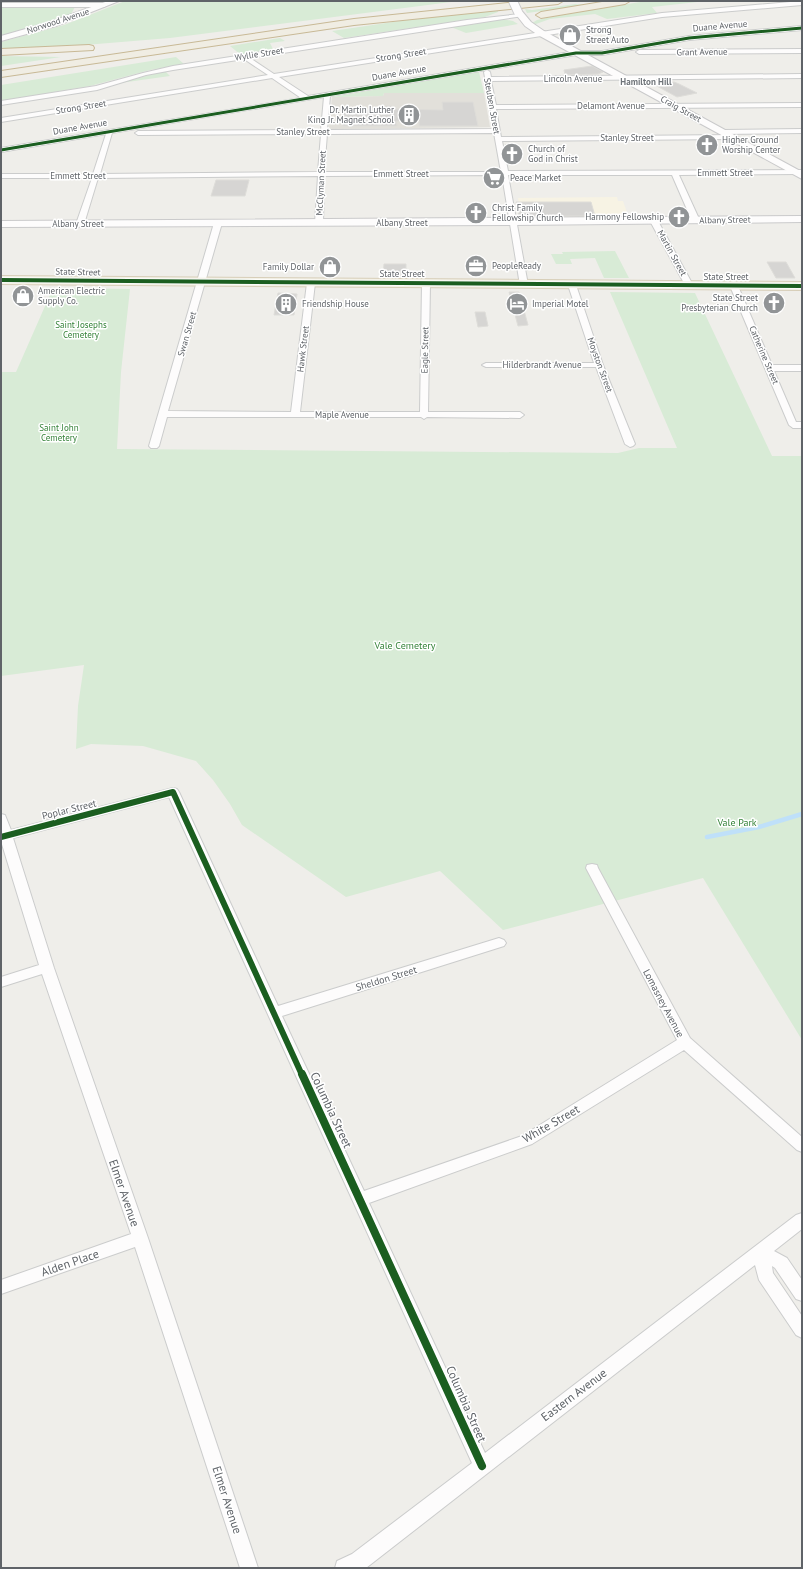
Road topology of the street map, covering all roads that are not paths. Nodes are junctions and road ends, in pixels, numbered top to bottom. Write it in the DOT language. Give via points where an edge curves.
graph roads {
  1 [pos="115,1"];
  2 [pos="514,1"];
  3 [pos="558,1"];
  4 [pos="625,1"];
  5 [pos="85,3"];
  6 [pos="802,3"];
  7 [pos="1,5"];
  8 [pos="104,5"];
  9 [pos="519,14"];
  10 [pos="78,15"];
  11 [pos="291,28"];
  12 [pos="802,28"];
  13 [pos="541,33"];
  14 [pos="1,39"];
  15 [pos="199,45"];
  16 [pos="122,46"];
  17 [pos="101,48"];
  18 [pos="802,51"];
  19 [pos="1,52"];
  20 [pos="576,53"];
  21 [pos="602,53"];
  22 [pos="245,56"];
  23 [pos="486,68"];
  24 [pos="1,70"];
  25 [pos="1,74"];
  26 [pos="273,76"];
  27 [pos="802,76"];
  28 [pos="626,78"];
  29 [pos="488,79"];
  30 [pos="1,80"];
  31 [pos="327,95"];
  32 [pos="306,98"];
  33 [pos="1,103"];
  34 [pos="802,105"];
  35 [pos="676,106"];
  36 [pos="493,107"];
  37 [pos="1,120"];
  38 [pos="110,131"];
  39 [pos="497,131"];
  40 [pos="802,131"];
  41 [pos="324,132"];
  42 [pos="724,132"];
  43 [pos="732,137"];
  44 [pos="498,139"];
  45 [pos="1,141"];
  46 [pos="5,149"];
  47 [pos="675,173"];
  48 [pos="800,173"];
  49 [pos="321,174"];
  50 [pos="504,174"];
  51 [pos="1,176"];
  52 [pos="96,176"];
  53 [pos="802,219"];
  54 [pos="696,220"];
  55 [pos="654,221"];
  56 [pos="514,222"];
  57 [pos="218,223"];
  58 [pos="319,223"];
  59 [pos="1,224"];
  60 [pos="80,224"];
  61 [pos="1,280"];
  62 [pos="202,282"];
  63 [pos="311,283"];
  64 [pos="426,283"];
  65 [pos="524,284"];
  66 [pos="572,285"];
  67 [pos="690,285"];
  68 [pos="734,286"];
  69 [pos="802,286"];
  70 [pos="486,365"];
  71 [pos="599,365"];
  72 [pos="769,368"];
  73 [pos="802,368"];
  74 [pos="164,414"];
  75 [pos="295,415"];
  76 [pos="520,415"];
  77 [pos="424,416"];
  78 [pos="798,425"];
  79 [pos="630,444"];
  80 [pos="154,446"];
  81 [pos="142,800"];
  82 [pos="1,818"];
  83 [pos="4,836"];
  84 [pos="592,868"];
  85 [pos="499,943"];
  86 [pos="47,968"];
  87 [pos="1,982"];
  88 [pos="273,1013"];
  89 [pos="685,1042"];
  90 [pos="802,1146"];
  91 [pos="360,1199"];
  92 [pos="802,1220"];
  93 [pos="140,1238"];
  94 [pos="761,1252"];
  95 [pos="1,1287"];
  96 [pos="802,1294"];
  97 [pos="802,1330"];
  98 [pos="482,1466"];
  99 [pos="249,1568"];
  100 [pos="344,1568"];
  1 -- 8 [label="street, Norwood Avenue"];
  2 -- 9 [label="street, bridge"];
  2 -- 11 [label="highway"];
  3 -- 15 [label="highway" via="413,15"];
  4 -- 9 [label="highway" via="563,12"];
  5 -- 7 [label="street"];
  5 -- 8 [label="street"];
  5 -- 10 [label="street"];
  6 -- 13 [label="street, Strong Street" via="662,15"];
  8 -- 10 [label="street, Norwood Avenue"];
  9 -- 13 [label="street, Craig Street"];
  9 -- 22 [label="street, Wyllie Street"];
  10 -- 14 [label="street, Norwood Avenue"];
  11 -- 16 [label="highway"];
  11 -- 24 [label="highway"];
  12 -- 21 [label="street, Duane Avenue" via="689,38"];
  13 -- 20 [label="street, Craig Street"];
  13 -- 26 [label="street, Strong Street"];
  15 -- 25 [label="highway"];
  15 -- 30 [label="highway"];
  17 -- 19 [label="highway"];
  18 -- 21 [label="street, Grant Avenue"];
  20 -- 21 [label="street, Duane Avenue"];
  20 -- 23 [label="street, Duane Avenue"];
  20 -- 28 [label="street, Craig Street"];
  22 -- 26 [label="street"];
  22 -- 33 [label="street, Wyllie Street" via="145,74 97,88"];
  23 -- 29 [label="street, Steuben Street"];
  23 -- 31 [label="street, Duane Avenue"];
  26 -- 32 [label="street"];
  26 -- 37 [label="street, Strong Street"];
  27 -- 28 [label="street, Lincoln Avenue"];
  28 -- 29 [label="street, Lincoln Avenue"];
  28 -- 35 [label="street, Craig Street"];
  29 -- 36 [label="street, Steuben Street"];
  31 -- 32 [label="street, Duane Avenue"];
  31 -- 41 [label="street, McClyman Street"];
  32 -- 38 [label="street, Duane Avenue"];
  34 -- 35 [label="street, Delamont Avenue"];
  35 -- 36 [label="street, Delamont Avenue"];
  35 -- 42 [label="street, Craig Street"];
  36 -- 39 [label="street, Steuben Street"];
  38 -- 41 [label="street, Stanley Street"];
  38 -- 46 [label="street, Duane Avenue"];
  38 -- 52 [label="street"];
  39 -- 41 [label="street, Stanley Street"];
  39 -- 44 [label="street, Steuben Street"];
  40 -- 42 [label="street"];
  41 -- 49 [label="street, McClyman Street"];
  42 -- 43 [label="street, Craig Street"];
  43 -- 44 [label="street, Stanley Street"];
  43 -- 48 [label="street, Craig Street"];
  44 -- 50 [label="street, Steuben Street"];
  45 -- 46 [label="street"];
  47 -- 48 [label="street, Emmett Street"];
  47 -- 50 [label="street, Emmett Street"];
  47 -- 54 [label="street"];
  49 -- 50 [label="street, Emmett Street"];
  49 -- 52 [label="street, Emmett Street"];
  49 -- 58 [label="street, McClyman Street"];
  50 -- 56 [label="street, Steuben Street"];
  51 -- 52 [label="street, Emmett Street"];
  52 -- 60 [label="street"];
  53 -- 54 [label="street, Albany Street"];
  54 -- 55 [label="street, Albany Street"];
  55 -- 56 [label="street, Albany Street"];
  55 -- 67 [label="street, Martin Street"];
  56 -- 58 [label="street, Albany Street"];
  56 -- 65 [label="street, Steuben Street"];
  57 -- 58 [label="street, Albany Street"];
  57 -- 60 [label="street, Albany Street"];
  57 -- 62 [label="street, Swan Street"];
  59 -- 60 [label="street, Albany Street"];
  61 -- 62 [label="main road, State Street"];
  62 -- 63 [label="main road, State Street"];
  62 -- 74 [label="street, Swan Street"];
  63 -- 64 [label="main road, State Street"];
  63 -- 75 [label="street, Hawk Street"];
  64 -- 65 [label="main road, State Street"];
  64 -- 77 [label="street, Eagle Street"];
  65 -- 66 [label="main road, State Street"];
  66 -- 67 [label="main road, State Street"];
  66 -- 71 [label="street, Moyston Street"];
  67 -- 68 [label="main road, State Street"];
  68 -- 69 [label="main road, State Street"];
  68 -- 72 [label="street, Catherine Street"];
  70 -- 71 [label="street, Hilderbrandt Avenue"];
  71 -- 79 [label="street, Moyston Street"];
  72 -- 73 [label="street"];
  72 -- 78 [label="street, Catherine Street"];
  74 -- 75 [label="street, Maple Avenue"];
  74 -- 80 [label="street, Swan Street"];
  75 -- 77 [label="street, Maple Avenue"];
  76 -- 77 [label="street, Maple Avenue"];
  81 -- 83 [label="street, Poplar Street"];
  81 -- 88 [label="street, Columbia Street" via="173,792"];
  82 -- 83 [label="street, Elmer Avenue"];
  83 -- 86 [label="street, Elmer Avenue"];
  84 -- 89 [label="street, Lomasney Avenue"];
  85 -- 88 [label="street, Sheldon Street"];
  86 -- 87 [label="street"];
  86 -- 93 [label="street, Elmer Avenue"];
  88 -- 91 [label="street, Columbia Street"];
  89 -- 90 [label="street, Lomasney Avenue"];
  89 -- 91 [label="street, White Street" via="527,1140"];
  91 -- 98 [label="street, Columbia Street"];
  92 -- 94 [label="street, Eastern Avenue"];
  93 -- 95 [label="street, Alden Place"];
  93 -- 99 [label="street, Elmer Avenue"];
  94 -- 96 [label="street" via="781,1264"];
  94 -- 97 [label="street" via="765,1275"];
  94 -- 98 [label="street, Eastern Avenue"];
  98 -- 100 [label="street, Eastern Avenue" via="358,1561"];
}
